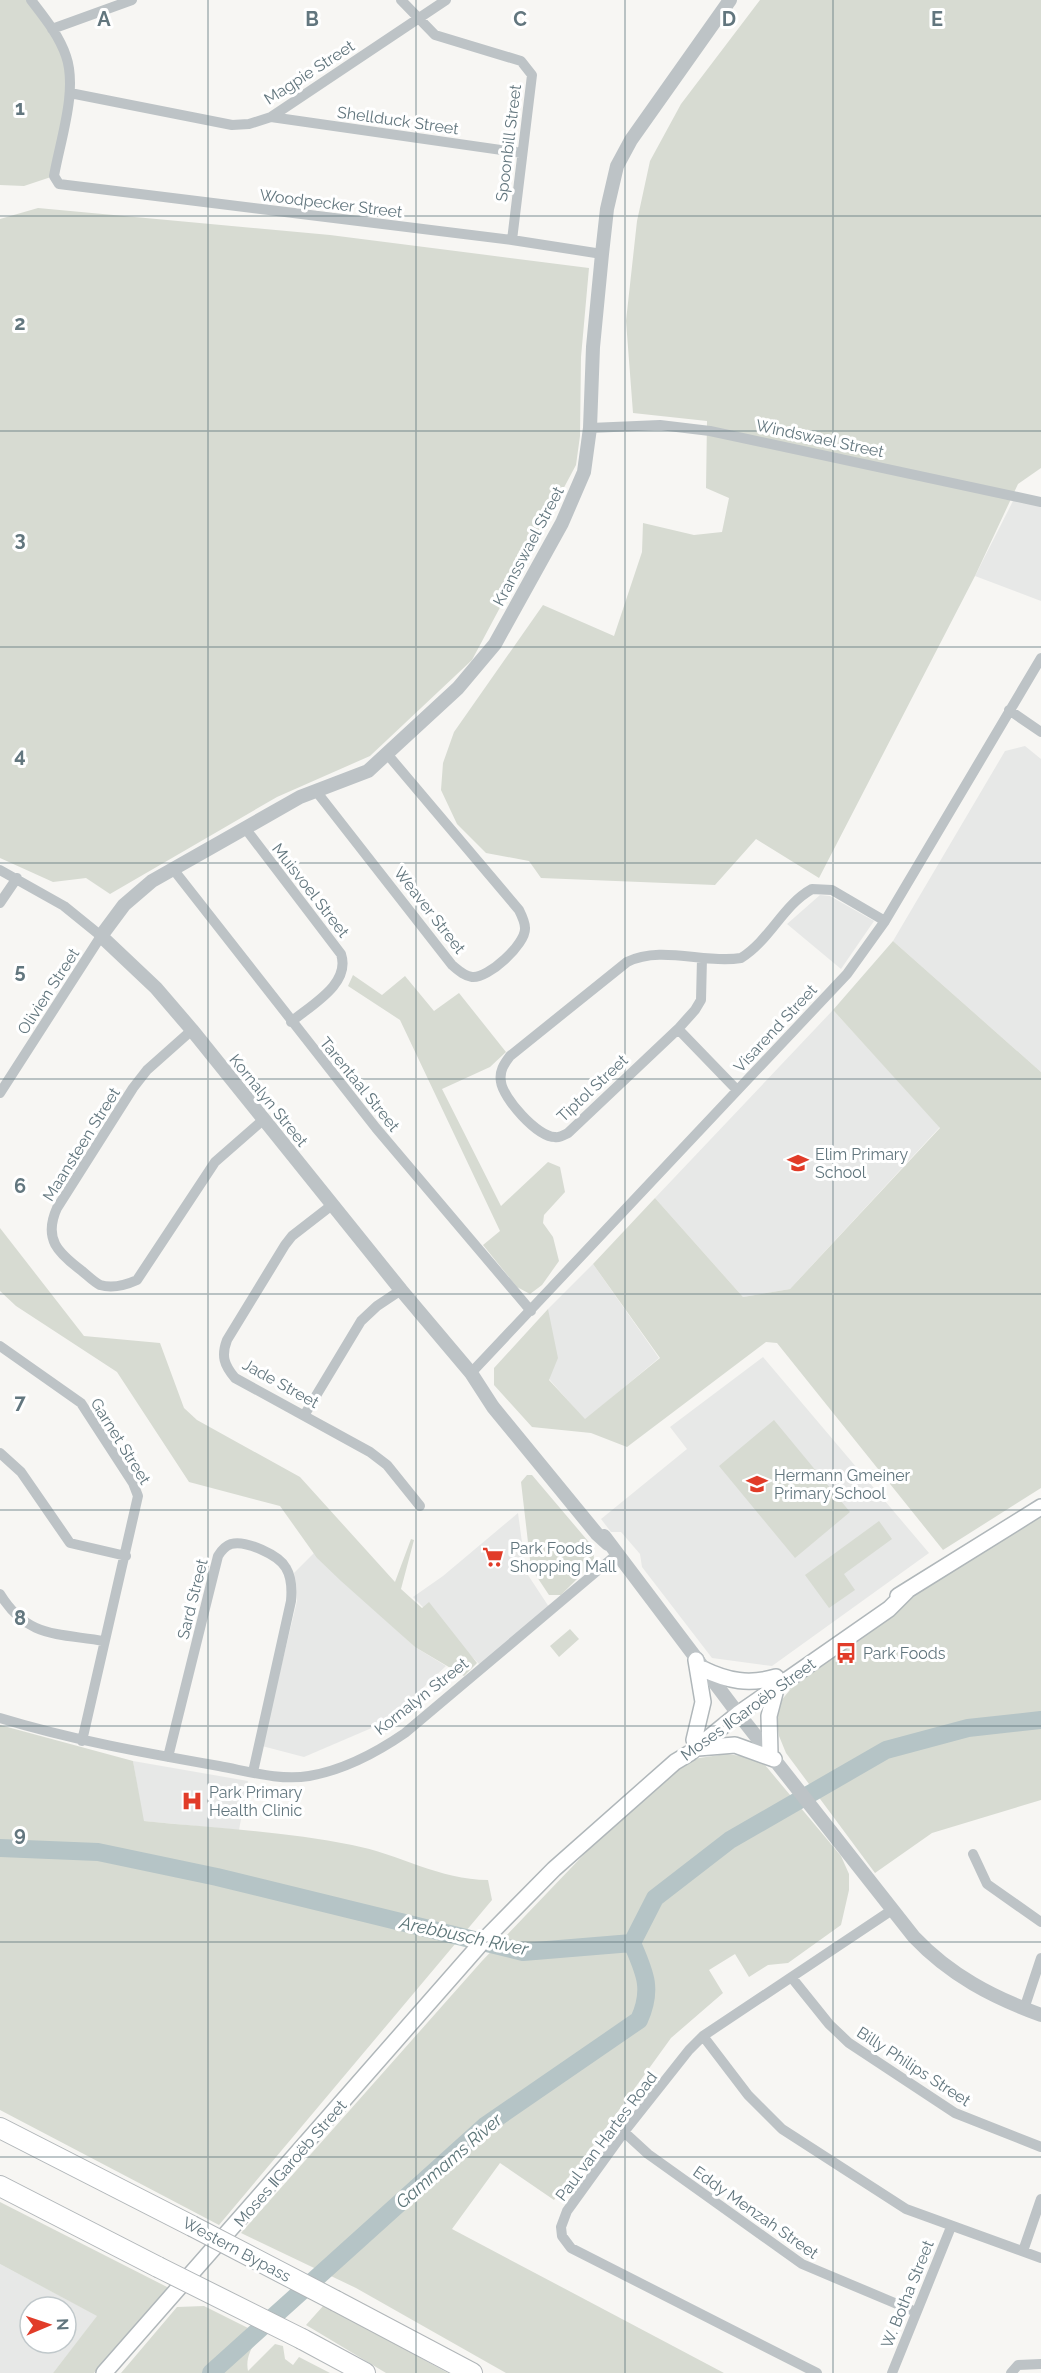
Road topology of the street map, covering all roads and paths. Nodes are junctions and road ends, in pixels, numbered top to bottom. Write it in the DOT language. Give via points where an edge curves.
graph roads {
  1 [pos="31,0"];
  2 [pos="132,0"];
  3 [pos="401,0"];
  4 [pos="446,0"];
  5 [pos="730,0"];
  6 [pos="419,16"];
  7 [pos="52,28"];
  8 [pos="70,93"];
  9 [pos="271,117"];
  10 [pos="522,153"];
  11 [pos="512,240"];
  12 [pos="602,254"];
  13 [pos="590,428"];
  14 [pos="1041,502"];
  15 [pos="1041,658"];
  16 [pos="1009,710"];
  17 [pos="1041,732"];
  18 [pos="388,755"];
  19 [pos="316,791"];
  20 [pos="245,828"];
  21 [pos="173,869"];
  22 [pos="0,870"];
  23 [pos="17,878"];
  24 [pos="0,903"];
  25 [pos="885,921"];
  26 [pos="101,936"];
  27 [pos="702,958"];
  28 [pos="291,1022"];
  29 [pos="678,1029"];
  30 [pos="192,1030"];
  31 [pos="738,1090"];
  32 [pos="0,1094"];
  33 [pos="263,1120"];
  34 [pos="332,1205"];
  35 [pos="401,1290"];
  36 [pos="531,1311"];
  37 [pos="0,1346"];
  38 [pos="471,1373"];
  39 [pos="305,1414"];
  40 [pos="0,1453"];
  41 [pos="420,1506"];
  42 [pos="1041,1507"];
  43 [pos="612,1549"];
  44 [pos="126,1556"];
  45 [pos="0,1594"];
  46 [pos="104,1641"];
  47 [pos="700,1664"];
  48 [pos="776,1683"];
  49 [pos="736,1710"];
  50 [pos="0,1718"];
  51 [pos="82,1741"];
  52 [pos="695,1744"];
  53 [pos="772,1756"];
  54 [pos="168,1757"];
  55 [pos="253,1772"];
  56 [pos="974,1854"];
  57 [pos="892,1910"];
  58 [pos="1041,1922"];
  59 [pos="1041,1958"];
  60 [pos="792,1978"];
  61 [pos="1024,2008"];
  62 [pos="1041,2014"];
  63 [pos="703,2036"];
  64 [pos="0,2128"];
  65 [pos="624,2132"];
  66 [pos="1041,2147"];
  67 [pos="0,2186"];
  68 [pos="1041,2199"];
  69 [pos="951,2226"];
  70 [pos="1023,2251"];
  71 [pos="1041,2258"];
  72 [pos="916,2313"];
  73 [pos="1041,2364"];
  74 [pos="104,2373"];
  75 [pos="365,2373"];
  76 [pos="472,2373"];
  77 [pos="817,2373"];
  78 [pos="892,2373"];
  79 [pos="1011,2373"];
  1 -- 7 [label="street"];
  2 -- 7 [label="street"];
  3 -- 6 [label="street, Spoonbill Street"];
  4 -- 6 [label="street, Magpie Street"];
  5 -- 12 [label="street, Kransswael Street" via="642,123 617,166"];
  6 -- 9 [label="street, Magpie Street"];
  6 -- 10 [label="street, Spoonbill Street" via="435,36 521,60 528,67 532,75"];
  7 -- 8 [label="street" via="68,61"];
  8 -- 9 [label="street, Magpie Street" via="232,125"];
  8 -- 11 [label="street, Woodpecker Street" via="56,182"];
  9 -- 10 [label="street, Shellduck Street"];
  10 -- 11 [label="street, Spoonbill Street"];
  11 -- 12 [label="street, Woodpecker Street"];
  12 -- 13 [label="street, Kransswael Street"];
  13 -- 14 [label="street, Windswael Street" via="660,425 720,433"];
  13 -- 18 [label="street, Kransswael Street" via="584,472 562,523 495,644 458,688"];
  15 -- 16 [label="street, Visarend Street"];
  16 -- 17 [label="street"];
  16 -- 25 [label="street, Visarend Street"];
  18 -- 19 [label="street, Kransswael Street" via="368,771"];
  18 -- 19 [label="street, Weaver Street" via="524,920 523,940 511,955 484,974 474,978 452,965"];
  19 -- 20 [label="street, Kransswael Street"];
  20 -- 21 [label="street, Kransswael Street"];
  20 -- 28 [label="street, Muisvoel Street" via="345,964 339,981"];
  21 -- 26 [label="street, Kransswael Street" via="124,905"];
  21 -- 28 [label="street, Tarentaal Street"];
  22 -- 23 [label="street, Kornalyn Street"];
  23 -- 24 [label="street"];
  23 -- 26 [label="street, Kornalyn Street" via="64,906"];
  25 -- 27 [label="street, Tiptol Street" via="832,890 812,889 750,952 732,959"];
  25 -- 31 [label="street, Visarend Street" via="848,974"];
  26 -- 30 [label="street, Kornalyn Street" via="156,988"];
  26 -- 32 [label="street, Olivien Street"];
  27 -- 29 [label="street, Tiptol Street" via="701,1000"];
  27 -- 29 [label="street, Tiptol Street" via="639,956 627,962 510,1056 502,1068 504,1091 535,1128 547,1136 560,1137"];
  28 -- 36 [label="street, Tarentaal Street"];
  29 -- 31 [label="street"];
  30 -- 33 [label="street, Kornalyn Street"];
  30 -- 33 [label="street, Maansteen Street" via="147,1070 133,1088 57,1208 51,1221 60,1254 99,1284 124,1285 137,1280 215,1162"];
  31 -- 36 [label="street, Visarend Street"];
  33 -- 34 [label="street, Kornalyn Street"];
  34 -- 35 [label="street, Kornalyn Street"];
  34 -- 39 [label="street, Jade Street" via="285,1245 222,1352 226,1368 235,1378"];
  35 -- 38 [label="street, Kornalyn Street"];
  35 -- 39 [label="street" via="361,1321"];
  36 -- 38 [label="street, Visarend Street"];
  37 -- 44 [label="street, Garnet Street" via="81,1403 133,1483 138,1501"];
  38 -- 43 [label="street, Kornalyn Street" via="493,1407"];
  39 -- 41 [label="street, Jade Street" via="387,1465"];
  40 -- 44 [label="street" via="21,1472 70,1544"];
  42 -- 48 [label="main road, Moses ǁGaroëb Street" via="884,1602"];
  43 -- 47 [label="street, Kornalyn Street"];
  43 -- 55 [label="street, Kornalyn Street" via="423,1719 389,1744 338,1768 308,1776"];
  44 -- 46 [label="street, Garnet Street"];
  45 -- 46 [label="street" via="19,1620 36,1630"];
  46 -- 51 [label="street, Garnet Street"];
  47 -- 48 [label="main road" via="721,1678"];
  47 -- 49 [label="street, Kornalyn Street"];
  47 -- 52 [label="main road" via="704,1702"];
  48 -- 49 [label="main road, Moses ǁGaroëb Street"];
  48 -- 53 [label="main road" via="769,1716"];
  49 -- 52 [label="main road, Moses ǁGaroëb Street"];
  49 -- 53 [label="street, Kornalyn Street"];
  50 -- 51 [label="street, Kornalyn Street"];
  51 -- 54 [label="street, Kornalyn Street"];
  52 -- 53 [label="main road" via="735,1745"];
  52 -- 74 [label="main road, Moses ǁGaroëb Street" via="554,1869 449,1977 375,2067"];
  53 -- 57 [label="street, Kornalyn Street"];
  54 -- 55 [label="street, Kornalyn Street"];
  54 -- 55 [label="street, Sard Street" via="218,1556 235,1543 279,1558 292,1586"];
  56 -- 58 [label="street" via="987,1884"];
  57 -- 60 [label="street, Paul van Hartes Road"];
  57 -- 61 [label="street, Kornalyn Street" via="948,1968 985,1992"];
  59 -- 61 [label="street"];
  60 -- 63 [label="street, Paul van Hartes Road"];
  60 -- 66 [label="street, Billy Philips Street" via="849,2043 955,2113"];
  61 -- 62 [label="street, Kornalyn Street"];
  63 -- 65 [label="street, Paul van Hartes Road"];
  63 -- 69 [label="street" via="748,2096 782,2129 906,2208"];
  64 -- 76 [label="highway, Western Bypass, bridge"];
  65 -- 72 [label="street, Eddy Menzah Street" via="648,2154 802,2264"];
  65 -- 77 [label="street, Paul van Hartes Road" via="567,2211 561,2227 566,2243"];
  67 -- 75 [label="highway, bridge"];
  68 -- 70 [label="street"];
  69 -- 70 [label="street"];
  69 -- 72 [label="street, W. Botha Street"];
  70 -- 71 [label="street"];
  72 -- 78 [label="street, W. Botha Street"];
  73 -- 79 [label="street" via="1018,2365"];
}
